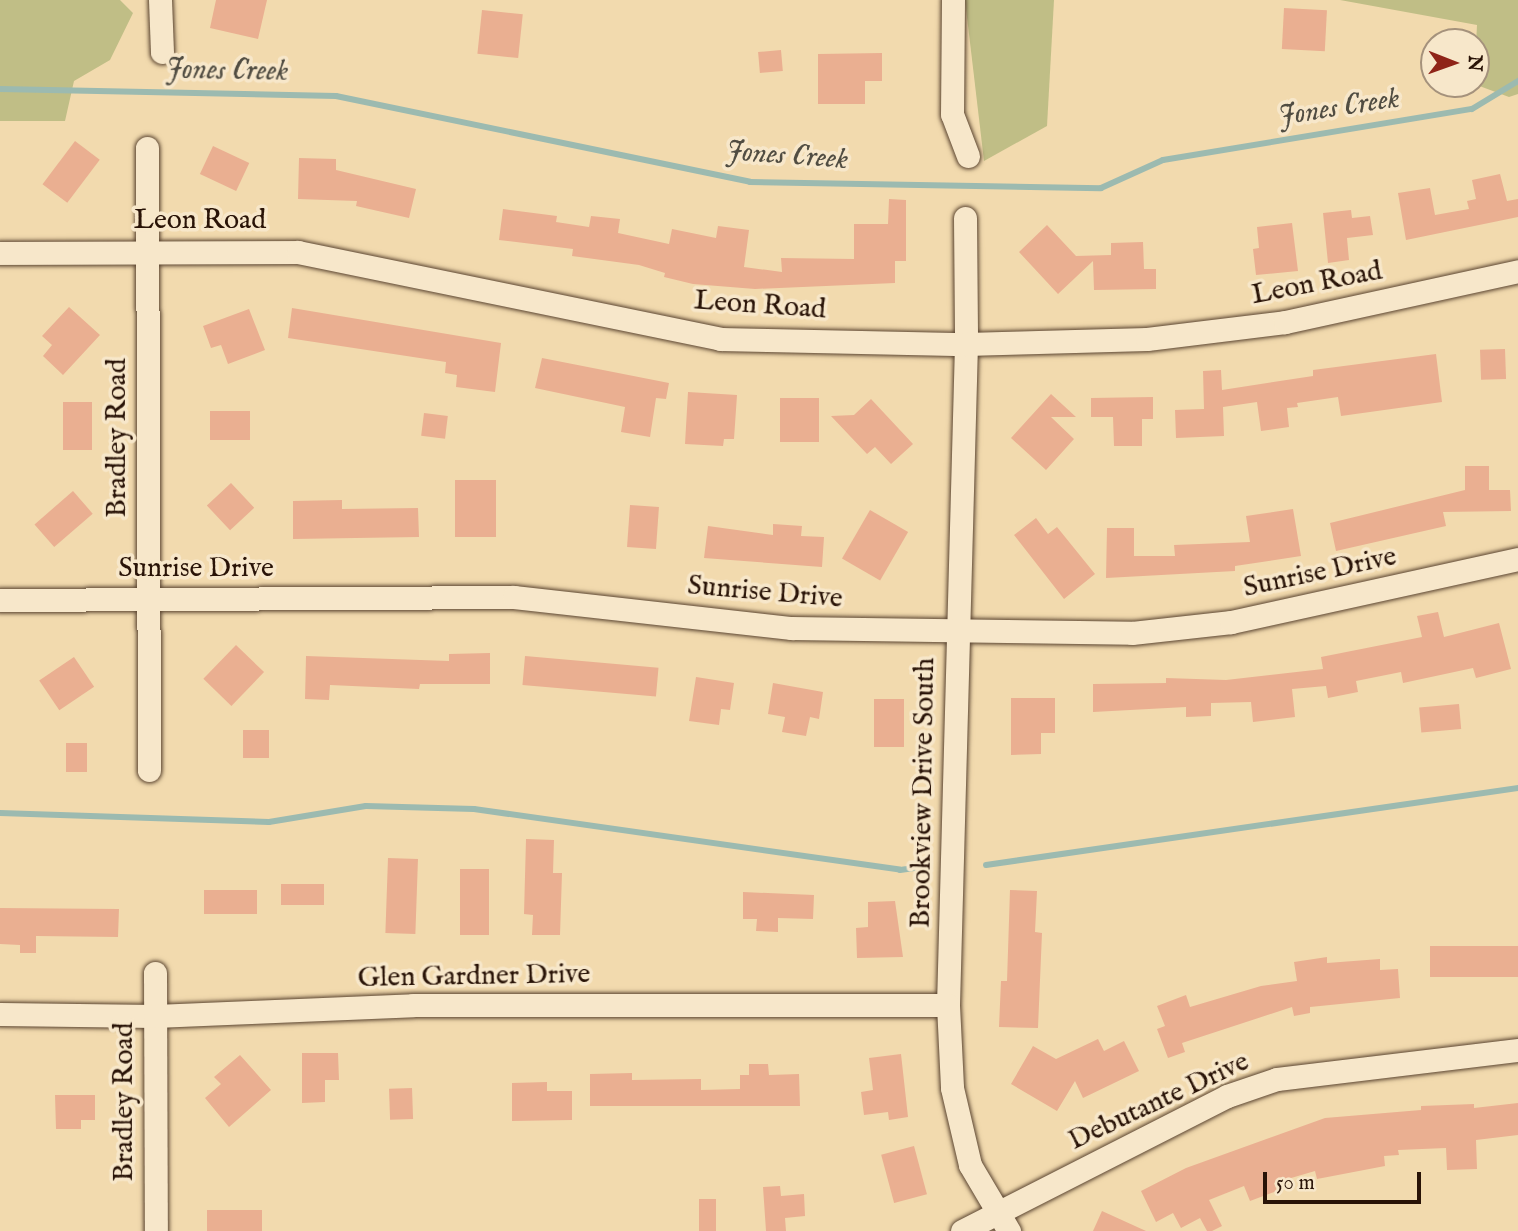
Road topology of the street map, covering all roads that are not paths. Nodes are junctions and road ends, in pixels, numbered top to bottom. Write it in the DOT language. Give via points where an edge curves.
graph roads {
  1 [pos="160,0"];
  2 [pos="953,0"];
  3 [pos="162,52"];
  4 [pos="147,148"];
  5 [pos="968,156"];
  6 [pos="965,218"];
  7 [pos="146,251"];
  8 [pos="0,253"];
  9 [pos="1518,271"];
  10 [pos="966,344"];
  11 [pos="1518,559"];
  12 [pos="149,599"];
  13 [pos="0,600"];
  14 [pos="957,633"];
  15 [pos="149,770"];
  16 [pos="155,973"];
  17 [pos="948,1005"];
  18 [pos="0,1014"];
  19 [pos="155,1016"];
  20 [pos="1518,1049"];
  21 [pos="1004,1222"];
  22 [pos="156,1231"];
  23 [pos="962,1231"];
  1 -- 3 [label="street"];
  2 -- 5 [label="street" via="952,114"];
  4 -- 7 [label="street, Bradley Road"];
  6 -- 10 [label="street, Brookview Drive South"];
  7 -- 8 [label="street, Leon Road"];
  7 -- 10 [label="street, Leon Road" via="298,252 720,339"];
  7 -- 12 [label="street, Bradley Road"];
  9 -- 10 [label="street, Leon Road" via="1285,322 1147,340"];
  10 -- 14 [label="street, Brookview Drive South"];
  11 -- 14 [label="street, Sunrise Drive" via="1231,622 1132,633"];
  12 -- 13 [label="street, Sunrise Drive"];
  12 -- 14 [label="street, Sunrise Drive" via="514,597 791,628"];
  12 -- 15 [label="street, Bradley Road"];
  14 -- 17 [label="street, Brookview Drive South"];
  16 -- 19 [label="street, Bradley Road"];
  17 -- 19 [label="street, Glen Gardner Drive" via="413,1005"];
  17 -- 21 [label="street, Brookview Drive South" via="951,1088 961,1131 970,1165"];
  18 -- 19 [label="street, Glen Gardner Drive"];
  19 -- 22 [label="street, Bradley Road"];
  20 -- 21 [label="street, Debutante Drive" via="1277,1079 1227,1096"];
  21 -- 23 [label="street, Debutante Drive"];
}
